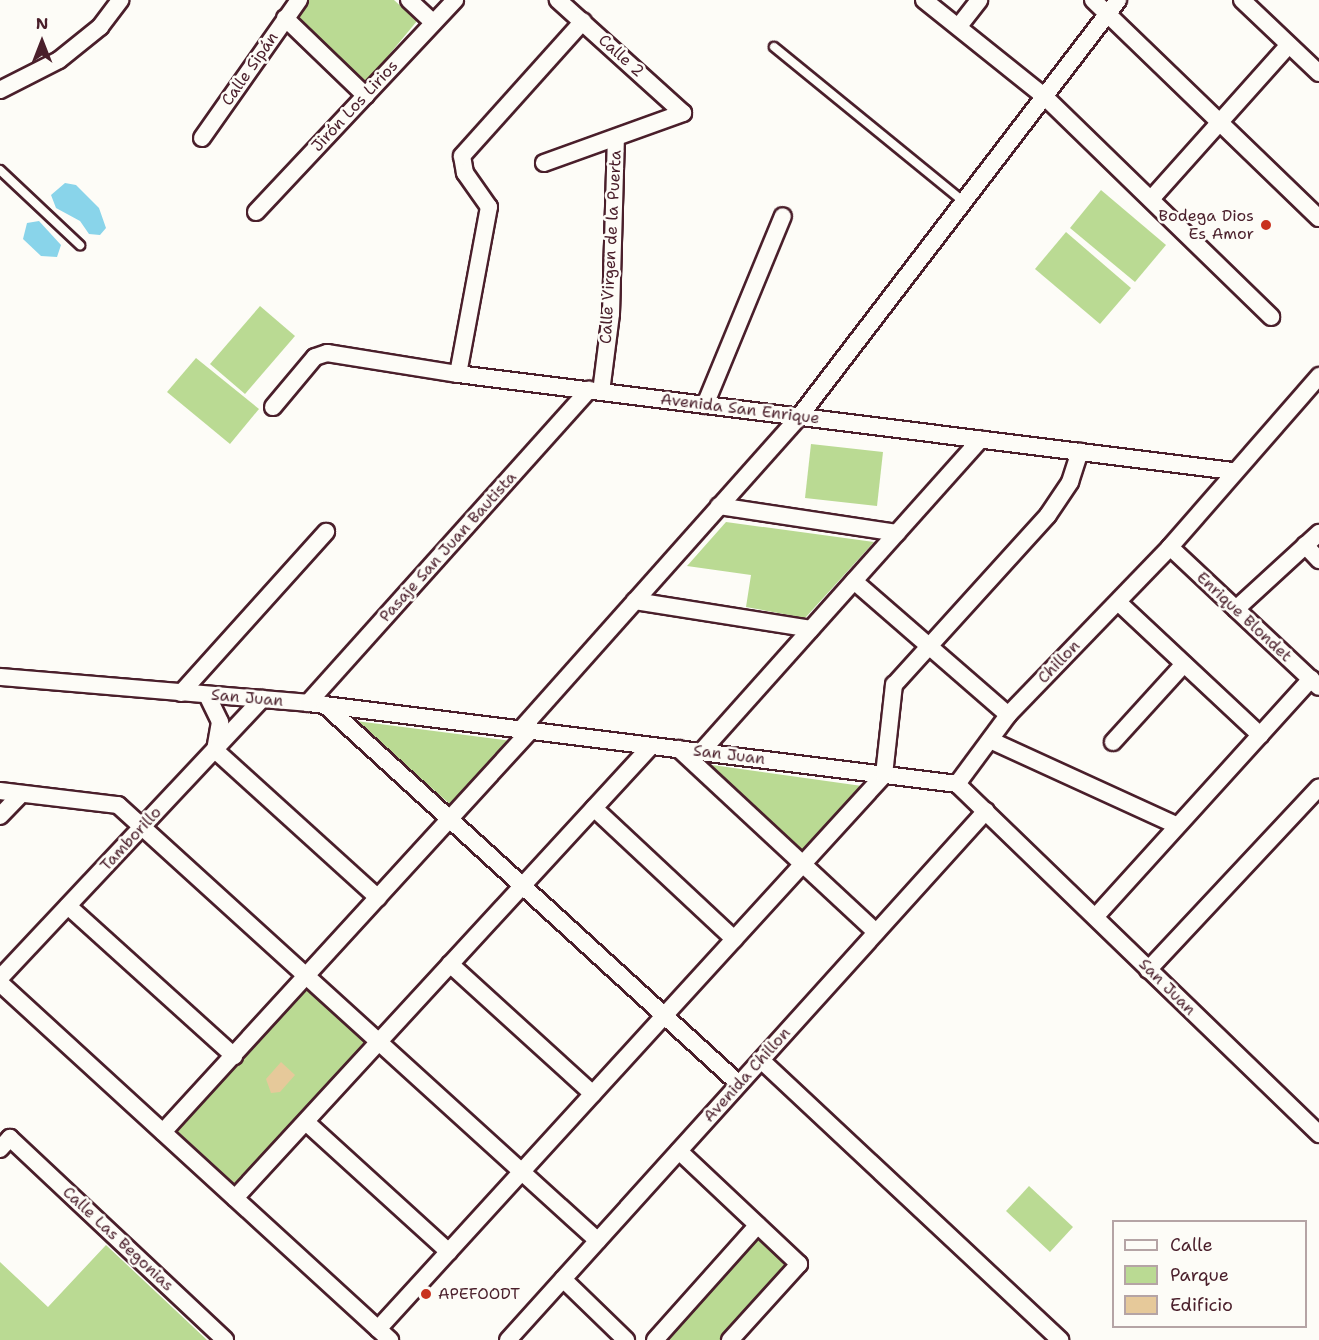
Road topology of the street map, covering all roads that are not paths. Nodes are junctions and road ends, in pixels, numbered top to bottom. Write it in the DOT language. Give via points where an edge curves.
graph roads {
  1 [pos="120,0"];
  2 [pos="299,0"];
  3 [pos="408,0"];
  4 [pos="455,0"];
  5 [pos="558,0"];
  6 [pos="924,0"];
  7 [pos="979,0"];
  8 [pos="1093,0"];
  9 [pos="1242,0"];
  10 [pos="1112,6"];
  11 [pos="285,18"];
  12 [pos="583,21"];
  13 [pos="433,22"];
  14 [pos="959,26"];
  15 [pos="1289,45"];
  16 [pos="774,47"];
  17 [pos="1319,73"];
  18 [pos="0,90"];
  19 [pos="366,96"];
  20 [pos="1044,96"];
  21 [pos="1220,122"];
  22 [pos="202,138"];
  23 [pos="616,138"];
  24 [pos="544,163"];
  25 [pos="0,170"];
  26 [pos="1152,198"];
  27 [pos="964,202"];
  28 [pos="256,212"];
  29 [pos="783,216"];
  30 [pos="1319,218"];
  31 [pos="80,245"];
  32 [pos="1271,317"];
  33 [pos="458,374"];
  34 [pos="1319,376"];
  35 [pos="595,391"];
  36 [pos="705,405"];
  37 [pos="273,407"];
  38 [pos="798,417"];
  39 [pos="980,440"];
  40 [pos="1080,452"];
  41 [pos="1232,471"];
  42 [pos="719,506"];
  43 [pos="326,532"];
  44 [pos="897,533"];
  45 [pos="1319,533"];
  46 [pos="1305,545"];
  47 [pos="1170,547"];
  48 [pos="1319,560"];
  49 [pos="854,581"];
  50 [pos="635,601"];
  51 [pos="1118,602"];
  52 [pos="1236,609"];
  53 [pos="811,629"];
  54 [pos="930,644"];
  55 [pos="1184,664"];
  56 [pos="0,677"];
  57 [pos="1315,683"];
  58 [pos="181,693"];
  59 [pos="207,695"];
  60 [pos="262,699"];
  61 [pos="308,703"];
  62 [pos="325,705"];
  63 [pos="1008,715"];
  64 [pos="527,729"];
  65 [pos="1260,735"];
  66 [pos="990,740"];
  67 [pos="1113,742"];
  68 [pos="651,746"];
  69 [pos="679,749"];
  70 [pos="215,750"];
  71 [pos="701,752"];
  72 [pos="884,775"];
  73 [pos="957,784"];
  74 [pos="1319,787"];
  75 [pos="0,791"];
  76 [pos="21,794"];
  77 [pos="594,808"];
  78 [pos="986,811"];
  79 [pos="0,816"];
  80 [pos="450,819"];
  81 [pos="1176,825"];
  82 [pos="143,826"];
  83 [pos="802,865"];
  84 [pos="522,886"];
  85 [pos="378,898"];
  86 [pos="68,906"];
  87 [pos="1097,915"];
  88 [pos="876,932"];
  89 [pos="734,939"];
  90 [pos="450,964"];
  91 [pos="1148,970"];
  92 [pos="307,975"];
  93 [pos="0,978"];
  94 [pos="0,983"];
  95 [pos="664,1016"];
  96 [pos="380,1041"];
  97 [pos="234,1056"];
  98 [pos="761,1060"];
  99 [pos="739,1084"];
  100 [pos="593,1094"];
  101 [pos="306,1122"];
  102 [pos="164,1132"];
  103 [pos="1319,1134"];
  104 [pos="5,1144"];
  105 [pos="679,1151"];
  106 [pos="522,1172"];
  107 [pos="235,1198"];
  108 [pos="758,1225"];
  109 [pos="598,1241"];
  110 [pos="449,1252"];
  111 [pos="563,1279"];
  112 [pos="384,1334"];
  113 [pos="225,1340"];
  114 [pos="508,1340"];
  115 [pos="626,1340"];
  116 [pos="655,1340"];
  117 [pos="730,1340"];
  118 [pos="1060,1340"];
  1 -- 18 [label="street" via="100,27 59,60"];
  2 -- 11 [label="street, Calle Sipán"];
  3 -- 13 [label="street"];
  4 -- 13 [label="street, Jirón Los Lirios"];
  5 -- 12 [label="street, Calle 2"];
  6 -- 14 [label="street"];
  7 -- 14 [label="street"];
  8 -- 10 [label="street"];
  9 -- 15 [label="street"];
  10 -- 20 [label="street"];
  10 -- 21 [label="street"];
  11 -- 19 [label="street"];
  11 -- 22 [label="street, Calle Sipán"];
  12 -- 23 [label="street, Calle 2" via="683,112"];
  12 -- 33 [label="street" via="462,156 465,173 489,207"];
  13 -- 19 [label="street, Jirón Los Lirios"];
  14 -- 20 [label="street"];
  15 -- 17 [label="street"];
  15 -- 21 [label="street"];
  16 -- 27 [label="lane"];
  19 -- 28 [label="street, Jirón Los Lirios"];
  20 -- 26 [label="street"];
  20 -- 27 [label="street"];
  21 -- 26 [label="street"];
  21 -- 30 [label="street"];
  23 -- 24 [label="street"];
  23 -- 35 [label="street, Calle Virgen de la Puerta" via="611,314"];
  25 -- 31 [label="lane"];
  26 -- 32 [label="street"];
  27 -- 38 [label="street"];
  29 -- 36 [label="street"];
  33 -- 35 [label="street, Avenida San Enrique"];
  33 -- 37 [label="street, Avenida San Enrique" via="327,353 315,357"];
  34 -- 41 [label="street, Chillon"];
  35 -- 36 [label="street, Avenida San Enrique"];
  35 -- 61 [label="street, Pasaje San Juan Bautista"];
  36 -- 38 [label="street, Avenida San Enrique"];
  38 -- 39 [label="street, Avenida San Enrique"];
  38 -- 42 [label="street"];
  39 -- 40 [label="street, Avenida San Enrique"];
  39 -- 44 [label="street"];
  40 -- 41 [label="street, Avenida San Enrique"];
  40 -- 54 [label="street" via="1070,482 1048,515"];
  41 -- 47 [label="street, Chillon"];
  42 -- 44 [label="street"];
  42 -- 50 [label="street"];
  43 -- 58 [label="street"];
  44 -- 49 [label="street"];
  45 -- 46 [label="street"];
  46 -- 48 [label="street"];
  46 -- 52 [label="street"];
  47 -- 51 [label="street, Chillon"];
  47 -- 52 [label="street, Enrique Blondet"];
  49 -- 53 [label="street"];
  49 -- 54 [label="street"];
  50 -- 53 [label="street"];
  50 -- 64 [label="street"];
  51 -- 55 [label="street"];
  51 -- 63 [label="street, Chillon"];
  52 -- 57 [label="street, Enrique Blondet"];
  53 -- 71 [label="street"];
  54 -- 63 [label="street"];
  54 -- 72 [label="street" via="892,691"];
  55 -- 65 [label="street"];
  55 -- 67 [label="street"];
  56 -- 58 [label="street, San Juan"];
  57 -- 65 [label="street"];
  58 -- 59 [label="street, San Juan"];
  59 -- 60 [label="street, San Juan"];
  59 -- 70 [label="street" via="220,722"];
  60 -- 61 [label="street, San Juan"];
  60 -- 70 [label="street, Tamborillo"];
  61 -- 62 [label="street, San Juan"];
  62 -- 64 [label="street, San Juan"];
  62 -- 80 [label="street"];
  63 -- 66 [label="street, Chillon"];
  64 -- 68 [label="street, San Juan"];
  64 -- 80 [label="street"];
  65 -- 81 [label="street"];
  66 -- 73 [label="street, Chillon"];
  66 -- 81 [label="street"];
  68 -- 69 [label="street, San Juan"];
  68 -- 77 [label="street"];
  69 -- 71 [label="street, San Juan"];
  69 -- 83 [label="street"];
  70 -- 82 [label="street, Tamborillo"];
  70 -- 85 [label="street"];
  71 -- 72 [label="street, San Juan"];
  72 -- 73 [label="street, San Juan"];
  72 -- 83 [label="street"];
  73 -- 78 [label="street, San Juan"];
  74 -- 91 [label="street"];
  75 -- 76 [label="street"];
  76 -- 79 [label="street"];
  76 -- 82 [label="street" via="108,801"];
  77 -- 84 [label="street"];
  77 -- 89 [label="street"];
  78 -- 87 [label="street, San Juan"];
  78 -- 88 [label="street, Avenida Chillon"];
  80 -- 84 [label="street"];
  80 -- 85 [label="street"];
  81 -- 87 [label="street"];
  82 -- 86 [label="street, Tamborillo"];
  82 -- 92 [label="street"];
  83 -- 88 [label="street"];
  83 -- 89 [label="street"];
  84 -- 90 [label="street"];
  84 -- 95 [label="street"];
  85 -- 92 [label="street"];
  86 -- 93 [label="street, Tamborillo"];
  86 -- 97 [label="street"];
  87 -- 91 [label="street, San Juan"];
  88 -- 98 [label="street, Avenida Chillon"];
  89 -- 95 [label="street"];
  90 -- 96 [label="street"];
  90 -- 100 [label="street"];
  91 -- 103 [label="street, San Juan"];
  92 -- 96 [label="street"];
  92 -- 97 [label="street"];
  94 -- 102 [label="street"];
  95 -- 99 [label="street"];
  95 -- 100 [label="street"];
  96 -- 101 [label="street"];
  96 -- 106 [label="street"];
  97 -- 102 [label="street"];
  98 -- 99 [label="street, Avenida Chillon"];
  98 -- 118 [label="street"];
  99 -- 105 [label="street, Avenida Chillon"];
  100 -- 106 [label="street"];
  101 -- 107 [label="street"];
  101 -- 110 [label="street"];
  102 -- 107 [label="street"];
  104 -- 113 [label="street, Calle Las Begonias"];
  105 -- 108 [label="street"];
  105 -- 109 [label="street, Avenida Chillon"];
  106 -- 109 [label="street"];
  106 -- 110 [label="street"];
  107 -- 112 [label="street"];
  108 -- 116 [label="street"];
  108 -- 117 [label="street" via="799,1263"];
  109 -- 111 [label="street, Avenida Chillon"];
  110 -- 112 [label="street"];
  111 -- 114 [label="street, Avenida Chillon"];
  111 -- 115 [label="street"];
}
